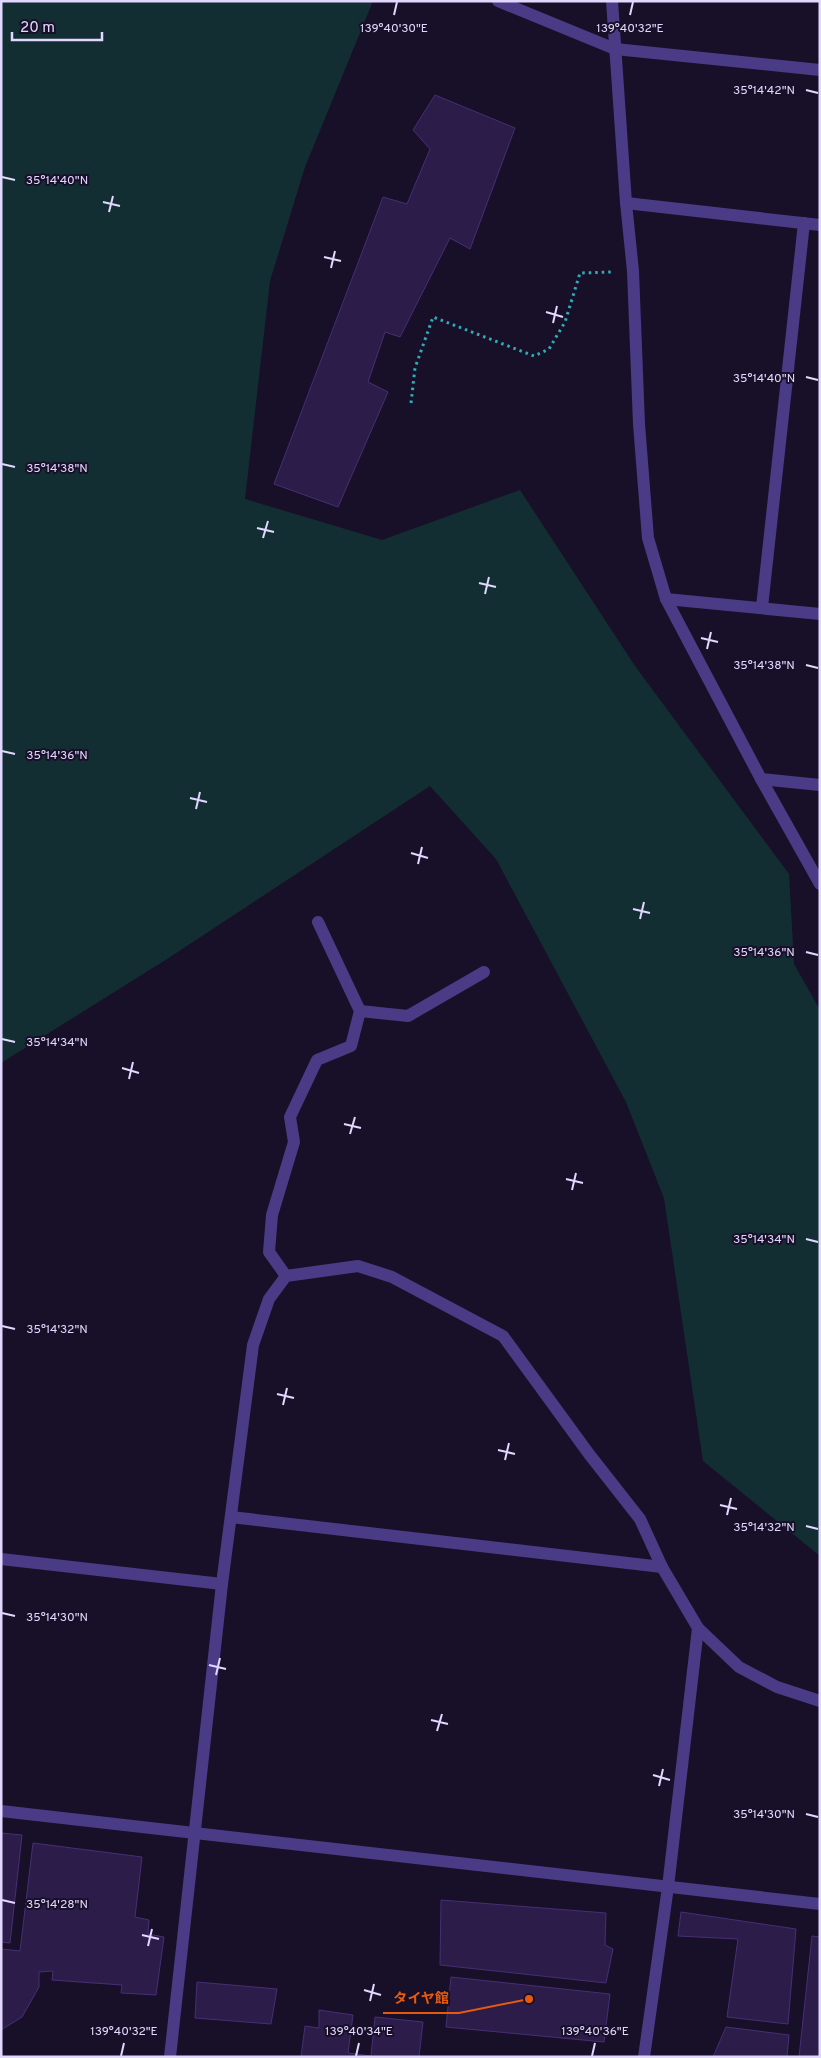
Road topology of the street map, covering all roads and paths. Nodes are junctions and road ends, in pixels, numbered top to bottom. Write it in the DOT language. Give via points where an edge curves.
graph roads {
  1 [pos="498,1"];
  2 [pos="612,1"];
  3 [pos="615,49"];
  4 [pos="820,70"];
  5 [pos="626,203"];
  6 [pos="804,224"];
  7 [pos="820,225"];
  8 [pos="633,271"];
  9 [pos="411,403"];
  10 [pos="666,598"];
  11 [pos="762,607"];
  12 [pos="820,614"];
  13 [pos="761,780"];
  14 [pos="820,785"];
  15 [pos="820,884"];
  16 [pos="318,922"];
  17 [pos="484,972"];
  18 [pos="360,1011"];
  19 [pos="286,1276"];
  20 [pos="231,1518"];
  21 [pos="1,1559"];
  22 [pos="662,1567"];
  23 [pos="222,1584"];
  24 [pos="698,1628"];
  25 [pos="820,1701"];
  26 [pos="1,1812"];
  27 [pos="195,1833"];
  28 [pos="668,1888"];
  29 [pos="820,1904"];
  30 [pos="170,2057"];
  31 [pos="644,2057"];
  1 -- 3 [label="street"];
  2 -- 3 [label="street"];
  3 -- 4 [label="street"];
  3 -- 5 [label="street"];
  5 -- 6 [label="street"];
  5 -- 8 [label="street"];
  6 -- 7 [label="street"];
  6 -- 11 [label="street"];
  8 -- 9 [label="path" via="580,273 565,322 550,349 534,356 434,317 415,368"];
  8 -- 10 [label="street" via="639,424 648,538"];
  10 -- 11 [label="street"];
  10 -- 13 [label="street"];
  11 -- 12 [label="street"];
  13 -- 14 [label="street"];
  13 -- 15 [label="street"];
  16 -- 18 [label="street"];
  17 -- 18 [label="street" via="408,1016"];
  18 -- 19 [label="street" via="351,1046 317,1060 290,1117 294,1142 272,1215 269,1252"];
  19 -- 20 [label="street" via="269,1299 253,1344"];
  19 -- 22 [label="street" via="358,1266 392,1277 502,1336 640,1518"];
  20 -- 22 [label="street"];
  20 -- 23 [label="street"];
  21 -- 23 [label="street"];
  22 -- 24 [label="street"];
  23 -- 27 [label="street"];
  24 -- 25 [label="street" via="739,1667 777,1687"];
  24 -- 28 [label="street"];
  26 -- 27 [label="street"];
  27 -- 28 [label="street"];
  27 -- 30 [label="street"];
  28 -- 29 [label="street"];
  28 -- 31 [label="street"];
}
